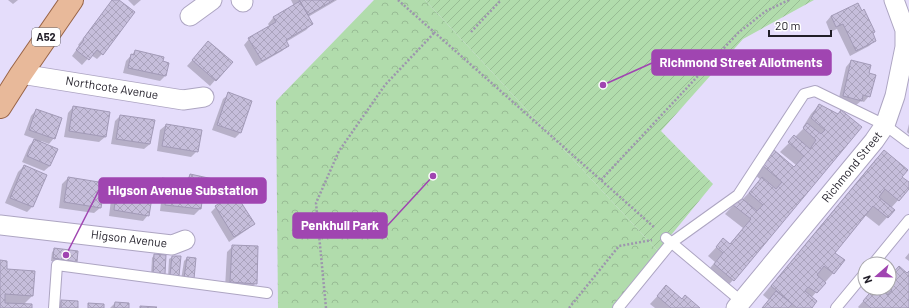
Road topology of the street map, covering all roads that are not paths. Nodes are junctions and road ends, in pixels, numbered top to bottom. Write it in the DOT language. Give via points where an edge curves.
graph roads {
  1 [pos="72,0"];
  2 [pos="212,0"];
  3 [pos="894,0"];
  4 [pos="190,16"];
  5 [pos="907,47"];
  6 [pos="20,74"];
  7 [pos="204,97"];
  8 [pos="0,107"];
  9 [pos="885,125"];
  10 [pos="909,143"];
  11 [pos="909,220"];
  12 [pos="0,225"];
  13 [pos="185,240"];
  14 [pos="668,240"];
  15 [pos="880,256"];
  16 [pos="857,283"];
  17 [pos="267,293"];
  18 [pos="738,305"];
  19 [pos="54,308"];
  20 [pos="618,308"];
  21 [pos="836,308"];
  1 -- 6 [label="main road, A52"];
  2 -- 4 [label="street"];
  3 -- 5 [label="street, Richmond Street" via="905,30"];
  5 -- 9 [label="street, Richmond Street"];
  6 -- 7 [label="street, Northcote Avenue" via="183,100"];
  6 -- 8 [label="main road, A52"];
  9 -- 10 [label="lane"];
  9 -- 14 [label="lane" via="815,91 804,94 738,195"];
  9 -- 18 [label="street, Richmond Street" via="870,147"];
  11 -- 15 [label="lane"];
  12 -- 13 [label="street, Higson Avenue" via="172,245"];
  14 -- 18 [label="lane"];
  14 -- 20 [label="lane"];
  16 -- 21 [label="lane"];
  17 -- 19 [label="lane" via="57,265"];
}
